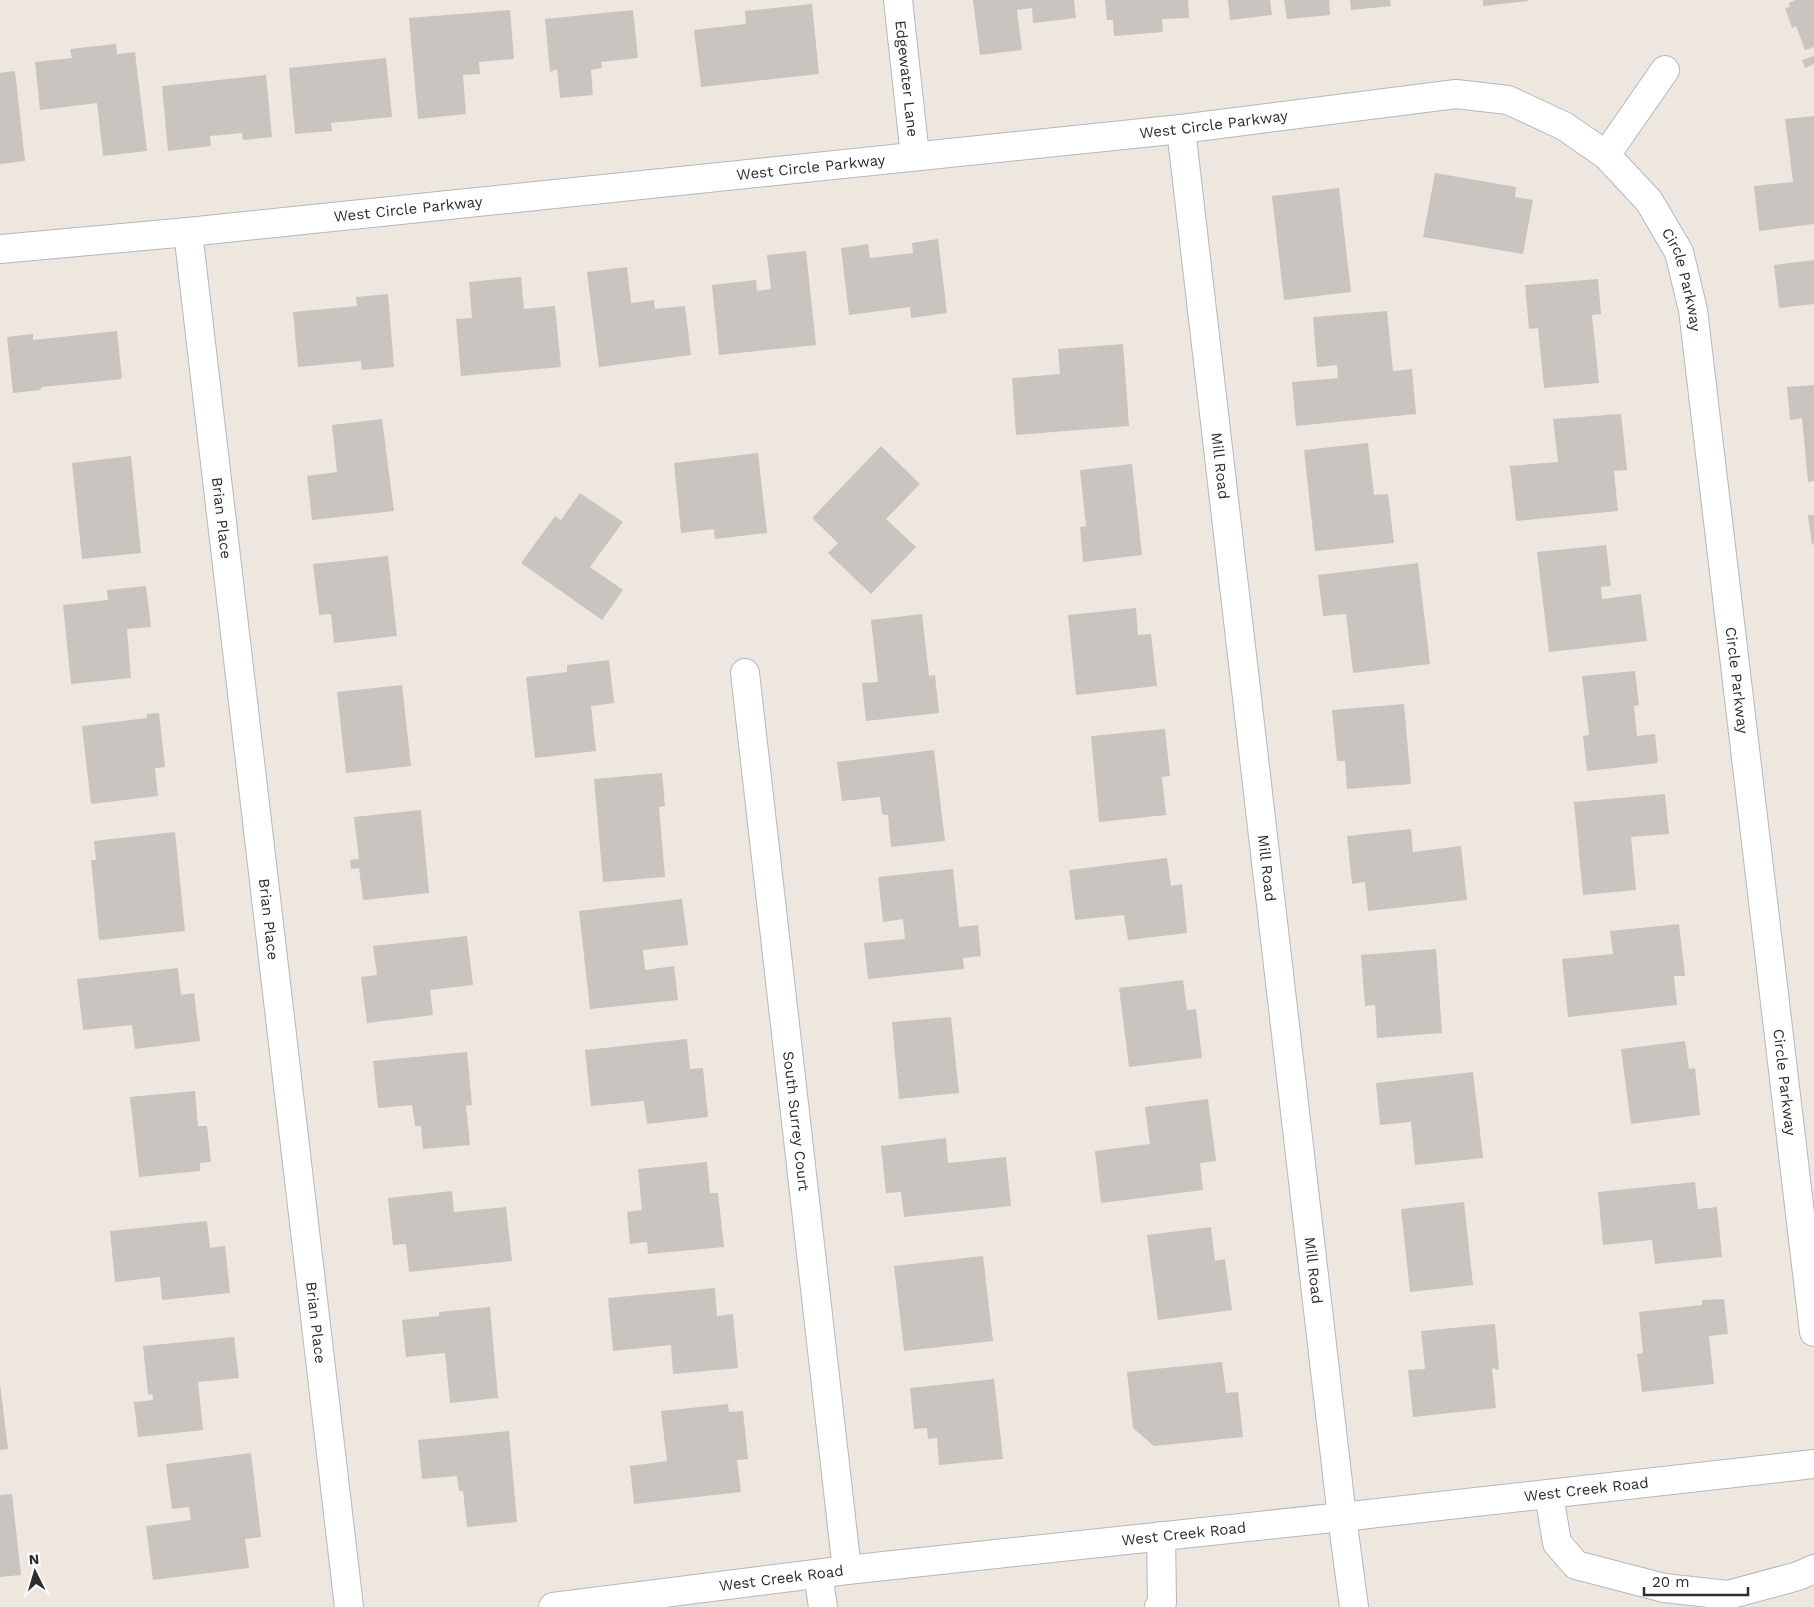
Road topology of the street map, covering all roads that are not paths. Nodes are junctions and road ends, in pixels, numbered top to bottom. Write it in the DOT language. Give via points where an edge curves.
graph roads {
  1 [pos="898,0"];
  2 [pos="1665,70"];
  3 [pos="1181,129"];
  4 [pos="1606,155"];
  5 [pos="915,156"];
  6 [pos="188,232"];
  7 [pos="0,249"];
  8 [pos="745,673"];
  9 [pos="1814,1332"];
  10 [pos="1814,1464"];
  11 [pos="1549,1494"];
  12 [pos="1342,1517"];
  13 [pos="1161,1536"];
  14 [pos="1814,1569"];
  15 [pos="846,1570"];
  16 [pos="818,1574"];
  17 [pos="349,1607"];
  18 [pos="553,1607"];
  19 [pos="823,1607"];
  20 [pos="1159,1607"];
  21 [pos="1354,1607"];
  1 -- 5 [label="street, Edgewater Lane"];
  2 -- 4 [label="street"];
  3 -- 4 [label="street, West Circle Parkway" via="1456,94 1508,100 1564,126"];
  3 -- 5 [label="street, West Circle Parkway"];
  3 -- 12 [label="street, Mill Road"];
  4 -- 9 [label="street, Circle Parkway" via="1649,201 1678,252 1693,310"];
  5 -- 6 [label="street, West Circle Parkway"];
  6 -- 7 [label="street, West Circle Parkway"];
  6 -- 17 [label="street, Brian Place"];
  8 -- 15 [label="street, South Surrey Court"];
  10 -- 11 [label="street, West Creek Road"];
  11 -- 12 [label="street, West Creek Road"];
  11 -- 14 [label="street" via="1558,1543 1576,1565 1664,1588 1728,1595"];
  12 -- 13 [label="street, West Creek Road"];
  12 -- 21 [label="street, Mill Road"];
  13 -- 15 [label="street, West Creek Road"];
  13 -- 20 [label="street" via="1162,1602"];
  15 -- 16 [label="street, West Creek Road"];
  16 -- 18 [label="street, West Creek Road"];
  16 -- 19 [label="street"];
}
